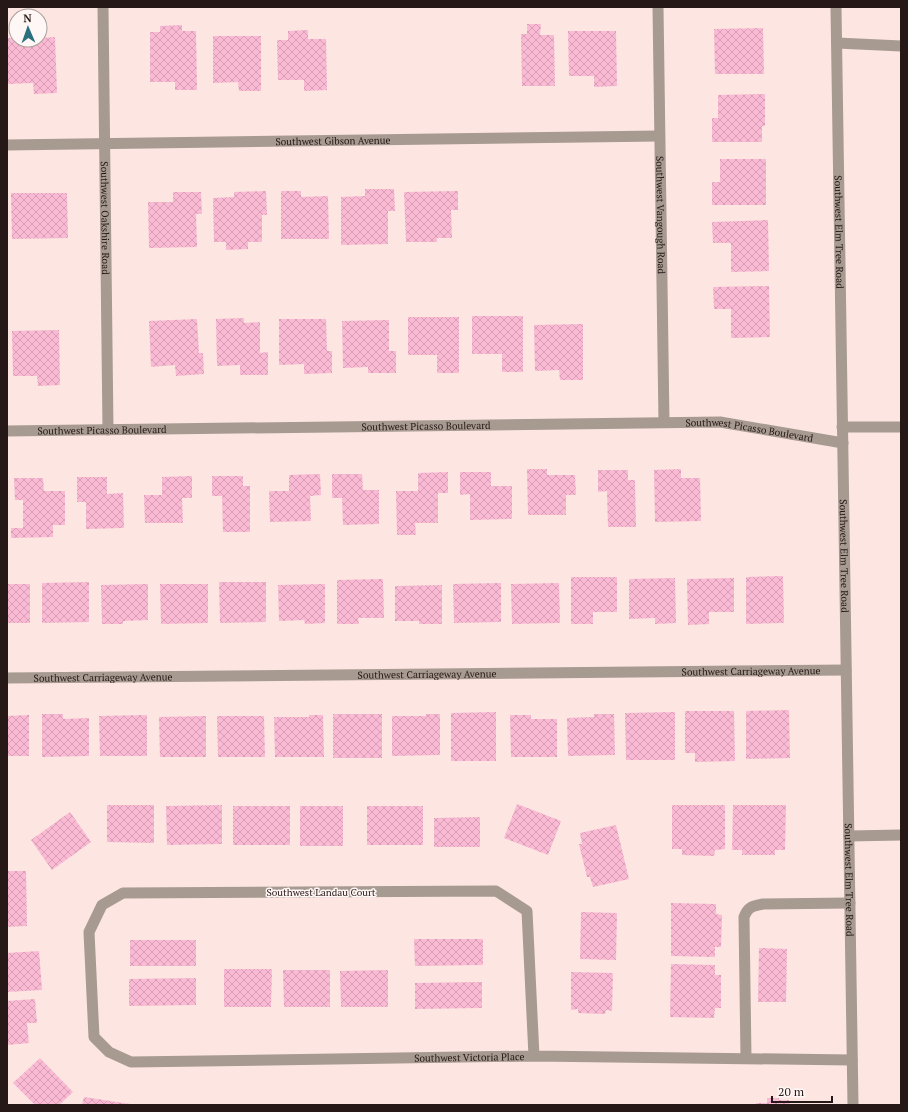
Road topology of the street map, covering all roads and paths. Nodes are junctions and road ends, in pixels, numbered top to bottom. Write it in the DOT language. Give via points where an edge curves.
graph roads {
  1 [pos="103,7"];
  2 [pos="658,7"];
  3 [pos="836,7"];
  4 [pos="837,43"];
  5 [pos="901,46"];
  6 [pos="659,136"];
  7 [pos="106,143"];
  8 [pos="7,145"];
  9 [pos="664,422"];
  10 [pos="842,427"];
  11 [pos="901,427"];
  12 [pos="108,430"];
  13 [pos="7,431"];
  14 [pos="843,443"];
  15 [pos="846,670"];
  16 [pos="7,678"];
  17 [pos="901,835"];
  18 [pos="849,836"];
  19 [pos="850,903"];
  20 [pos="94,1037"];
  21 [pos="534,1056"];
  22 [pos="746,1058"];
  23 [pos="852,1060"];
  24 [pos="853,1105"];
  1 -- 7 [label="street, Southwest Oakshire Road"];
  2 -- 6 [label="street, Southwest Vangough Road"];
  3 -- 4 [label="street, Southwest Elm Tree Road"];
  4 -- 5 [label="street"];
  4 -- 10 [label="street, Southwest Elm Tree Road"];
  6 -- 7 [label="street, Southwest Gibson Avenue"];
  6 -- 9 [label="street, Southwest Vangough Road"];
  7 -- 8 [label="street, Southwest Gibson Avenue"];
  7 -- 12 [label="street, Southwest Oakshire Road"];
  9 -- 12 [label="street, Southwest Picasso Boulevard"];
  9 -- 14 [label="street, Southwest Picasso Boulevard" via="720,422"];
  10 -- 11 [label="street"];
  10 -- 14 [label="street, Southwest Elm Tree Road"];
  12 -- 13 [label="street, Southwest Picasso Boulevard"];
  14 -- 15 [label="street, Southwest Elm Tree Road"];
  15 -- 16 [label="street, Southwest Carriageway Avenue"];
  15 -- 18 [label="street, Southwest Elm Tree Road"];
  17 -- 18 [label="street"];
  18 -- 19 [label="street, Southwest Elm Tree Road"];
  19 -- 22 [label="street" via="763,904 753,905 748,909 744,917"];
  19 -- 23 [label="street, Southwest Elm Tree Road"];
  20 -- 21 [label="street, Southwest Victoria Place" via="109,1052 131,1062"];
  20 -- 21 [label="street, Southwest Landau Court" via="89,932 102,905 122,893 496,891 527,911"];
  21 -- 22 [label="street, Southwest Victoria Place"];
  22 -- 23 [label="street, Southwest Victoria Place"];
  23 -- 24 [label="street, Southwest Elm Tree Road"];
}
